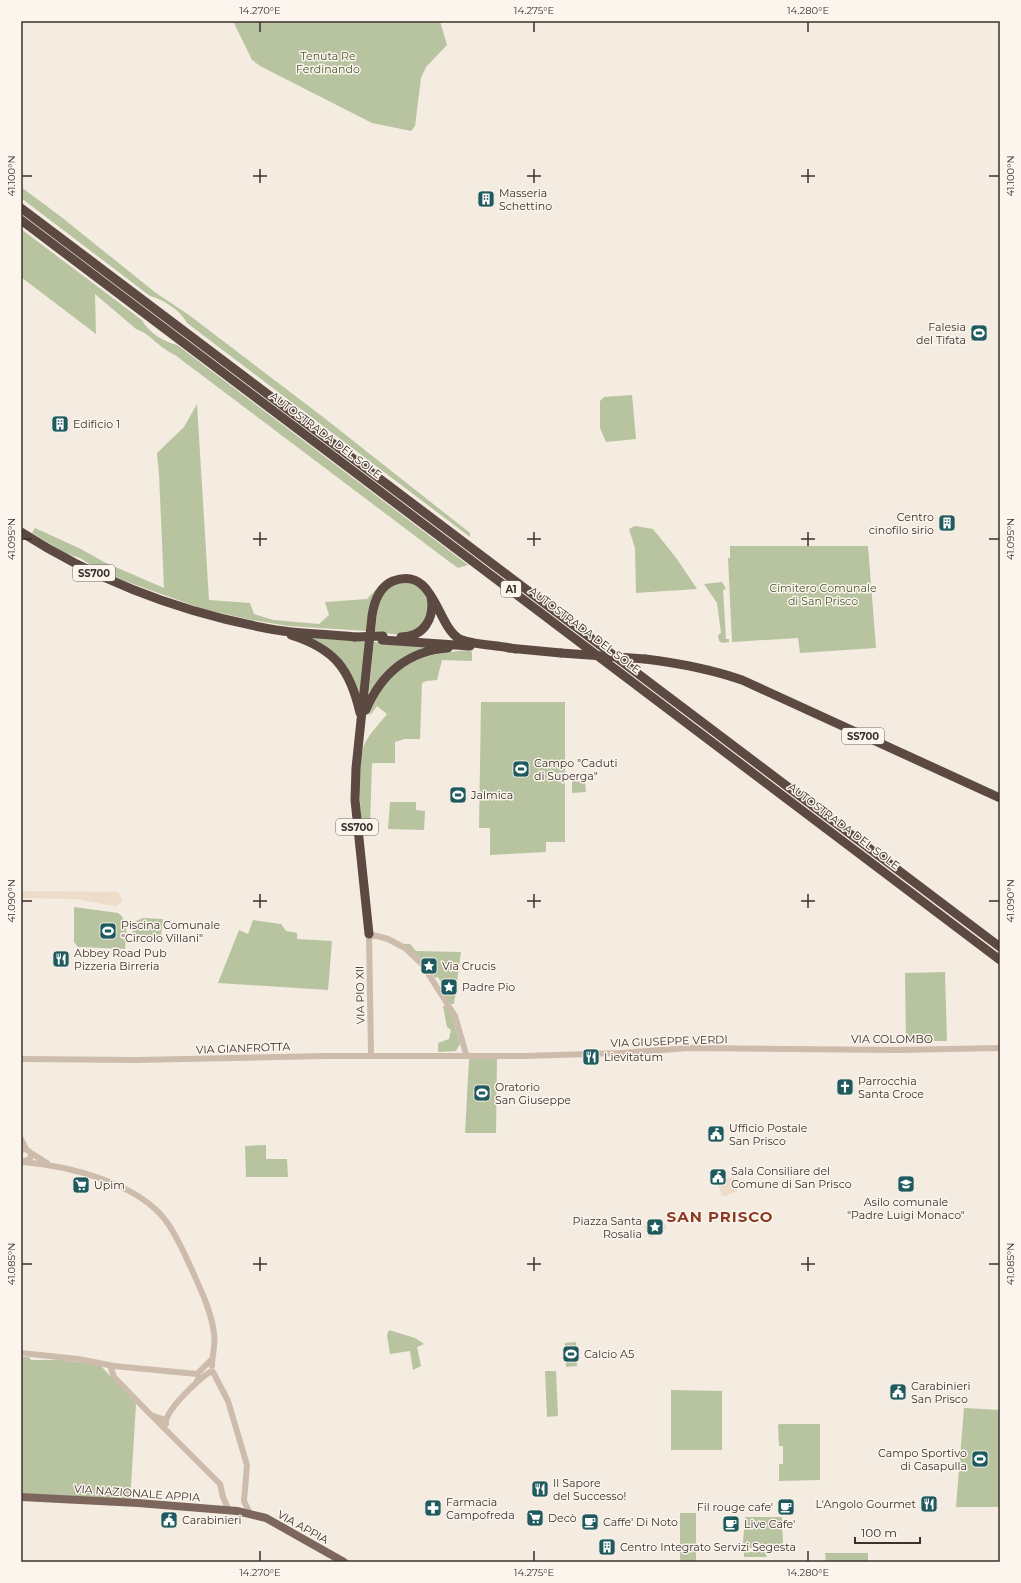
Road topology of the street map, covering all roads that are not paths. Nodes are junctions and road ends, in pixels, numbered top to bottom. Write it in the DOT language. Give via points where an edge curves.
graph roads {
  1 [pos="21,208"];
  2 [pos="21,220"];
  3 [pos="21,532"];
  4 [pos="430,594"];
  5 [pos="277,630"];
  6 [pos="382,638"];
  7 [pos="472,646"];
  8 [pos="515,649"];
  9 [pos="361,720"];
  10 [pos="1000,798"];
  11 [pos="369,934"];
  12 [pos="1000,947"];
  13 [pos="1000,960"];
  14 [pos="1000,1048"];
  15 [pos="815,1049"];
  16 [pos="466,1054"];
  17 [pos="371,1055"];
  18 [pos="21,1059"];
  19 [pos="21,1139"];
  20 [pos="26,1151"];
  21 [pos="23,1161"];
  22 [pos="48,1164"];
  23 [pos="21,1353"];
  24 [pos="212,1359"];
  25 [pos="99,1362"];
  26 [pos="114,1366"];
  27 [pos="211,1370"];
  28 [pos="197,1374"];
  29 [pos="114,1377"];
  30 [pos="198,1381"];
  31 [pos="151,1415"];
  32 [pos="165,1420"];
  33 [pos="167,1431"];
  34 [pos="243,1494"];
  35 [pos="21,1497"];
  36 [pos="223,1497"];
  37 [pos="217,1510"];
  38 [pos="232,1511"];
  39 [pos="250,1514"];
  40 [pos="344,1562"];
  1 -- 12 [label="highway, AUTOSTRADA DEL SOLE / A1"];
  2 -- 13 [label="highway, AUTOSTRADA DEL SOLE / A1"];
  3 -- 5 [label="highway, SS700" via="108,580 154,598 227,620"];
  4 -- 6 [label="highway" via="432,612 424,628 405,637"];
  4 -- 8 [label="highway" via="448,627 458,638 468,642"];
  4 -- 9 [label="highway, SS700" via="418,582 406,579 393,581 379,593 372,616"];
  5 -- 6 [label="highway, SS700, bridge"];
  5 -- 9 [label="highway" via="318,646 337,660 350,679"];
  6 -- 7 [label="highway, SS700"];
  7 -- 8 [label="highway, SS700"];
  7 -- 9 [label="highway" via="439,649 404,661 382,680"];
  8 -- 10 [label="highway, SS700, bridge" via="645,659 683,664 725,674"];
  9 -- 11 [label="highway, SS700" via="355,800"];
  11 -- 16 [label="street" via="388,939 414,955 455,1016"];
  11 -- 17 [label="street, VIA PIO XII"];
  14 -- 15 [label="street, VIA COLOMBO"];
  15 -- 16 [label="street, VIA GIUSEPPE VERDI" via="689,1048 525,1056"];
  16 -- 17 [label="street, VIA GIANFROTTA"];
  17 -- 18 [label="street, VIA GIANFROTTA" via="137,1060"];
  19 -- 20 [label="street"];
  20 -- 21 [label="street" via="30,1159"];
  20 -- 22 [label="street"];
  21 -- 22 [label="street"];
  22 -- 24 [label="street" via="111,1182 143,1199 166,1221 181,1245 203,1295 214,1333"];
  23 -- 25 [label="street"];
  24 -- 27 [label="street"];
  24 -- 28 [label="street"];
  25 -- 26 [label="street"];
  25 -- 29 [label="street"];
  26 -- 28 [label="street"];
  26 -- 29 [label="street" via="111,1369"];
  27 -- 30 [label="street"];
  27 -- 34 [label="street" via="228,1401 247,1465"];
  28 -- 30 [label="street"];
  29 -- 31 [label="street"];
  30 -- 32 [label="street" via="167,1414"];
  31 -- 32 [label="street"];
  31 -- 33 [label="street"];
  32 -- 33 [label="street"];
  33 -- 36 [label="street" via="220,1484"];
  34 -- 38 [label="street"];
  34 -- 39 [label="street" via="245,1507"];
  35 -- 37 [label="main road, VIA NAZIONALE APPIA"];
  36 -- 37 [label="street"];
  36 -- 38 [label="street"];
  37 -- 38 [label="main road, VIA NAZIONALE APPIA"];
  38 -- 39 [label="main road, VIA NAZIONALE APPIA"];
  39 -- 40 [label="main road, VIA APPIA" via="266,1518"];
}
